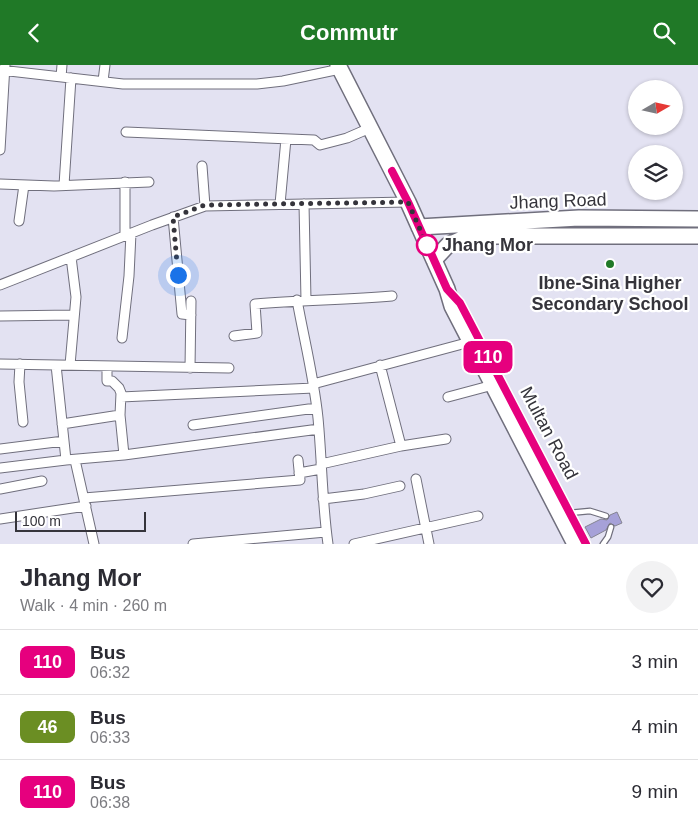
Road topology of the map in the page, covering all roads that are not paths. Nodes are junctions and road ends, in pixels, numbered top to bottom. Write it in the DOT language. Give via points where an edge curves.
graph roads {
  1 [pos="62,65"];
  2 [pos="105,65"];
  3 [pos="338,67"];
  4 [pos="3,68"];
  5 [pos="61,77"];
  6 [pos="72,78"];
  7 [pos="103,81"];
  8 [pos="1,100"];
  9 [pos="1,127"];
  10 [pos="370,128"];
  11 [pos="126,132"];
  12 [pos="286,139"];
  13 [pos="0,149"];
  14 [pos="202,165"];
  15 [pos="150,182"];
  16 [pos="125,183"];
  17 [pos="0,184"];
  18 [pos="24,185"];
  19 [pos="64,185"];
  20 [pos="408,202"];
  21 [pos="280,204"];
  22 [pos="304,204"];
  23 [pos="205,205"];
  24 [pos="173,217"];
  25 [pos="698,219"];
  26 [pos="19,221"];
  27 [pos="419,227"];
  28 [pos="128,234"];
  29 [pos="698,236"];
  30 [pos="71,257"];
  31 [pos="434,260"];
  32 [pos="0,285"];
  33 [pos="447,289"];
  34 [pos="392,296"];
  35 [pos="301,300"];
  36 [pos="191,301"];
  37 [pos="73,315"];
  38 [pos="191,315"];
  39 [pos="0,316"];
  40 [pos="234,336"];
  41 [pos="122,338"];
  42 [pos="470,342"];
  43 [pos="0,364"];
  44 [pos="20,364"];
  45 [pos="56,365"];
  46 [pos="70,365"];
  47 [pos="380,365"];
  48 [pos="107,366"];
  49 [pos="190,368"];
  50 [pos="229,369"];
  51 [pos="493,385"];
  52 [pos="313,386"];
  53 [pos="120,397"];
  54 [pos="448,397"];
  55 [pos="316,408"];
  56 [pos="120,415"];
  57 [pos="23,422"];
  58 [pos="62,424"];
  59 [pos="193,425"];
  60 [pos="319,429"];
  61 [pos="446,439"];
  62 [pos="64,441"];
  63 [pos="401,446"];
  64 [pos="0,449"];
  65 [pos="124,455"];
  66 [pos="71,460"];
  67 [pos="298,460"];
  68 [pos="321,466"];
  69 [pos="0,468"];
  70 [pos="299,473"];
  71 [pos="416,479"];
  72 [pos="42,481"];
  73 [pos="400,486"];
  74 [pos="0,489"];
  75 [pos="323,499"];
  76 [pos="85,502"];
  77 [pos="569,513"];
  78 [pos="478,516"];
  79 [pos="606,516"];
  80 [pos="0,519"];
  81 [pos="611,527"];
  82 [pos="426,528"];
  83 [pos="326,532"];
  84 [pos="94,544"];
  85 [pos="193,544"];
  86 [pos="328,544"];
  87 [pos="354,544"];
  88 [pos="429,544"];
  89 [pos="575,544"];
  90 [pos="586,544"];
  91 [pos="603,544"];
  1 -- 5 [label="street"];
  2 -- 7 [label="street"];
  3 -- 7 [label="street" via="257,84 123,84"];
  3 -- 10 [label="main road, Multan Road"];
  4 -- 5 [label="street"];
  4 -- 8 [label="street"];
  5 -- 6 [label="street"];
  6 -- 7 [label="street"];
  6 -- 19 [label="street"];
  8 -- 9 [label="street"];
  9 -- 13 [label="street"];
  10 -- 12 [label="street" via="320,145 314,140"];
  10 -- 20 [label="main road, Multan Road"];
  11 -- 12 [label="street"];
  12 -- 21 [label="street"];
  14 -- 23 [label="street"];
  15 -- 16 [label="street"];
  16 -- 19 [label="street"];
  16 -- 28 [label="street"];
  17 -- 18 [label="street"];
  18 -- 19 [label="street"];
  18 -- 26 [label="street"];
  20 -- 22 [label="street"];
  20 -- 27 [label="main road, Multan Road"];
  21 -- 22 [label="street"];
  21 -- 23 [label="street"];
  22 -- 35 [label="street"];
  23 -- 24 [label="street"];
  24 -- 28 [label="street"];
  24 -- 38 [label="street" via="182,314"];
  25 -- 27 [label="main road, Jhang Road" via="579,218"];
  27 -- 31 [label="main road, Multan Road"];
  28 -- 30 [label="street"];
  28 -- 41 [label="street" via="129,276"];
  29 -- 31 [label="main road, Jhang Road" via="496,236 464,239 448,245"];
  30 -- 32 [label="street"];
  30 -- 37 [label="street" via="76,297"];
  31 -- 33 [label="main road, Multan Road"];
  33 -- 42 [label="main road, Multan Road"];
  33 -- 77 [label="main road, Multan Road" via="460,303"];
  34 -- 35 [label="street"];
  35 -- 40 [label="street" via="255,304 257,333"];
  35 -- 52 [label="street"];
  36 -- 38 [label="street"];
  37 -- 39 [label="street"];
  37 -- 46 [label="street"];
  38 -- 49 [label="street"];
  42 -- 47 [label="street"];
  42 -- 51 [label="main road, Multan Road"];
  43 -- 44 [label="street"];
  44 -- 45 [label="street"];
  44 -- 57 [label="street"];
  45 -- 46 [label="street"];
  45 -- 58 [label="street"];
  46 -- 48 [label="street"];
  47 -- 52 [label="street"];
  47 -- 63 [label="street"];
  48 -- 49 [label="street"];
  48 -- 53 [label="street" via="107,381 112,381 119,388"];
  49 -- 50 [label="street"];
  51 -- 54 [label="street"];
  51 -- 89 [label="main road, Multan Road"];
  52 -- 53 [label="street"];
  52 -- 55 [label="street"];
  53 -- 56 [label="street"];
  55 -- 59 [label="street"];
  55 -- 60 [label="street"];
  56 -- 58 [label="street"];
  56 -- 65 [label="street"];
  58 -- 62 [label="street"];
  60 -- 65 [label="street"];
  60 -- 68 [label="street"];
  61 -- 63 [label="street"];
  62 -- 64 [label="street"];
  62 -- 66 [label="street"];
  63 -- 68 [label="street"];
  65 -- 66 [label="street"];
  66 -- 69 [label="street"];
  66 -- 76 [label="street"];
  67 -- 70 [label="street"];
  68 -- 70 [label="street"];
  68 -- 75 [label="street"];
  70 -- 76 [label="street" via="300,480"];
  71 -- 82 [label="street"];
  72 -- 74 [label="street"];
  73 -- 75 [label="street"];
  75 -- 83 [label="street"];
  76 -- 80 [label="street"];
  76 -- 84 [label="street"];
  77 -- 79 [label="lane" via="590,511"];
  77 -- 90 [label="main road, Multan Road"];
  78 -- 82 [label="street"];
  81 -- 91 [label="lane"];
  82 -- 87 [label="street"];
  82 -- 88 [label="street"];
  83 -- 85 [label="street"];
  83 -- 86 [label="street"];
}
